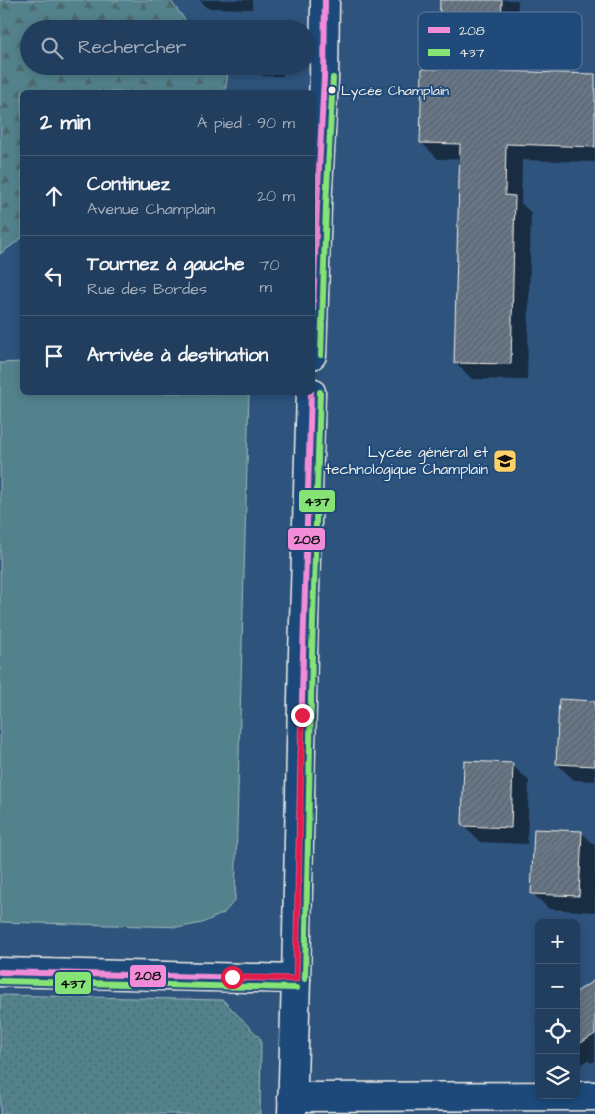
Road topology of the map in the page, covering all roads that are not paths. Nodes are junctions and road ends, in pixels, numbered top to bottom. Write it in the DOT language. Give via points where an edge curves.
graph roads {
  1 [pos="325,0"];
  2 [pos="315,205"];
  3 [pos="311,395"];
  4 [pos="0,972"];
  5 [pos="296,979"];
  6 [pos="595,1096"];
  7 [pos="292,1106"];
  1 -- 2 [label="street" via="324,78"];
  3 -- 5 [label="street"];
  4 -- 5 [label="street"];
  5 -- 7 [label="street"];
  6 -- 7 [label="street"];
}
